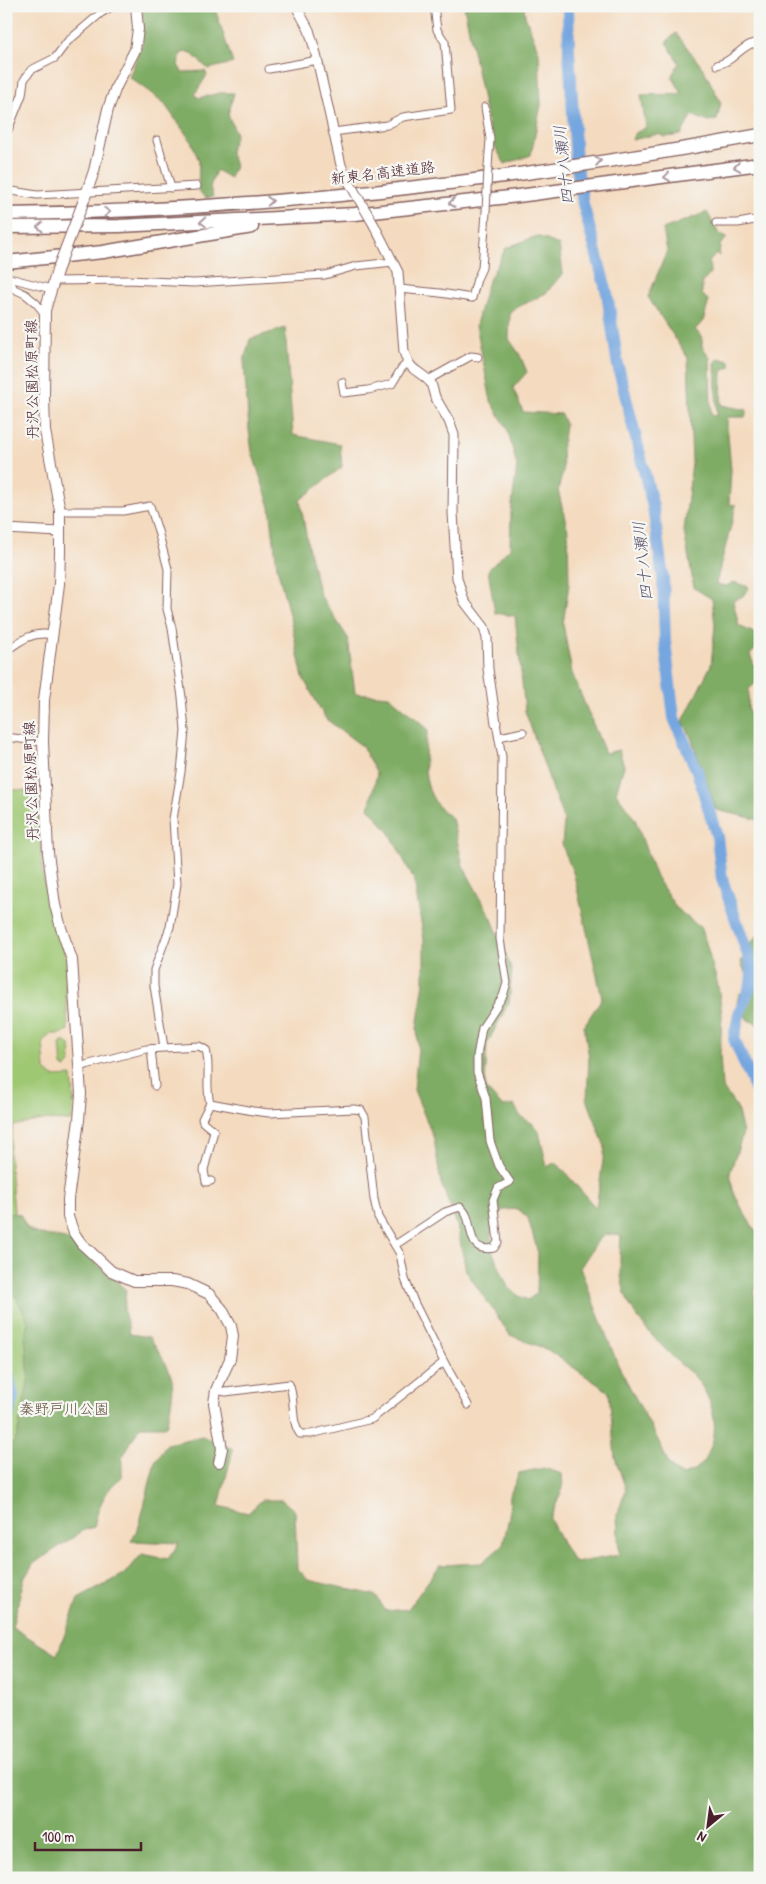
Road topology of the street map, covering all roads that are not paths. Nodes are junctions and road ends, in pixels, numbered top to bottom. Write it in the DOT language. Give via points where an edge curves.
graph roads {
  1 [pos="113,6"];
  2 [pos="136,6"];
  3 [pos="296,6"];
  4 [pos="434,6"];
  5 [pos="760,49"];
  6 [pos="318,60"];
  7 [pos="717,65"];
  8 [pos="269,69"];
  9 [pos="485,107"];
  10 [pos="333,132"];
  11 [pos="6,135"];
  12 [pos="760,135"];
  13 [pos="157,140"];
  14 [pos="760,164"];
  15 [pos="198,186"];
  16 [pos="171,188"];
  17 [pos="6,190"];
  18 [pos="86,196"];
  19 [pos="6,214"];
  20 [pos="314,217"];
  21 [pos="760,219"];
  22 [pos="716,223"];
  23 [pos="6,227"];
  24 [pos="6,262"];
  25 [pos="393,262"];
  26 [pos="7,277"];
  27 [pos="52,285"];
  28 [pos="400,289"];
  29 [pos="45,315"];
  30 [pos="478,357"];
  31 [pos="408,362"];
  32 [pos="428,380"];
  33 [pos="342,382"];
  34 [pos="60,511"];
  35 [pos="6,529"];
  36 [pos="59,532"];
  37 [pos="52,635"];
  38 [pos="6,644"];
  39 [pos="15,644"];
  40 [pos="6,651"];
  41 [pos="6,671"];
  42 [pos="6,675"];
  43 [pos="496,723"];
  44 [pos="523,732"];
  45 [pos="499,736"];
  46 [pos="6,737"];
  47 [pos="43,742"];
  48 [pos="164,1047"];
  49 [pos="151,1049"];
  50 [pos="79,1069"];
  51 [pos="155,1086"];
  52 [pos="210,1103"];
  53 [pos="211,1181"];
  54 [pos="395,1245"];
  55 [pos="444,1362"];
  56 [pos="216,1390"];
  57 [pos="468,1405"];
  58 [pos="219,1462"];
  1 -- 11 [label="street" via="67,42 55,58 31,70 24,80 22,95"];
  2 -- 18 [label="main road, 丹沢公園松原町線" via="138,29 135,50 108,109"];
  3 -- 6 [label="street" via="309,30"];
  4 -- 10 [label="street" via="437,30 445,42 451,110 403,117 387,125"];
  5 -- 7 [label="street" via="754,43 750,44 734,58"];
  6 -- 8 [label="street"];
  6 -- 10 [label="street"];
  9 -- 28 [label="street, bridge" via="490,139 486,212 482,268 472,298"];
  10 -- 25 [label="street, bridge" via="346,177"];
  19 -- 12 [label="highway, 新東名高速道路, one-way" via="120,211 270,201 515,174"];
  13 -- 16 [label="street"];
  14 -- 20 [label="highway, one-way" via="518,196"];
  15 -- 16 [label="street"];
  16 -- 18 [label="street"];
  17 -- 18 [label="street" via="37,195"];
  18 -- 27 [label="main road, 丹沢公園松原町線, bridge"];
  20 -- 23 [label="highway, one-way" via="119,226"];
  20 -- 24 [label="highway" via="103,252"];
  21 -- 22 [label="street"];
  25 -- 27 [label="street" via="356,266 325,275 194,284 128,280"];
  25 -- 28 [label="street"];
  26 -- 27 [label="street"];
  26 -- 29 [label="street" via="14,289 36,303"];
  27 -- 29 [label="main road, 丹沢公園松原町線"];
  28 -- 31 [label="street" via="404,352"];
  29 -- 34 [label="main road, 丹沢公園松原町線" via="45,431"];
  30 -- 32 [label="street" via="471,356"];
  31 -- 32 [label="street" via="414,371"];
  31 -- 33 [label="street" via="392,384 344,393"];
  32 -- 43 [label="street" via="454,436 453,513 457,578 464,601 484,627 487,638"];
  34 -- 36 [label="main road, 丹沢公園松原町線"];
  34 -- 48 [label="street" via="122,511 150,506 168,569 167,608 185,731 173,819 177,884 170,927 154,970"];
  35 -- 36 [label="street"];
  36 -- 37 [label="main road, 丹沢公園松原町線" via="59,584"];
  37 -- 39 [label="street" via="32,634"];
  37 -- 47 [label="main road, 丹沢公園松原町線" via="44,700"];
  38 -- 39 [label="street"];
  39 -- 40 [label="street"];
  41 -- 42 [label="street"];
  43 -- 45 [label="street"];
  44 -- 45 [label="street"];
  45 -- 54 [label="street" via="502,758 500,939 507,982 503,996 482,1028 477,1056 477,1072 486,1098 490,1141 499,1166 510,1182 498,1188 493,1200 498,1242 494,1248 479,1248 474,1242 465,1211 460,1207 445,1212"];
  46 -- 47 [label="street"];
  47 -- 50 [label="main road, 丹沢公園松原町線" via="48,853 55,905 72,960"];
  48 -- 49 [label="street"];
  48 -- 52 [label="street" via="199,1046 206,1050"];
  49 -- 50 [label="street"];
  49 -- 51 [label="street"];
  50 -- 56 [label="main road, 丹沢公園松原町線" via="79,1120 68,1199 68,1217 74,1233 111,1272 122,1278 144,1283 172,1281 188,1284 216,1301 228,1318 232,1336 230,1359"];
  52 -- 53 [label="street" via="202,1119 214,1131 204,1170 206,1182"];
  52 -- 54 [label="street" via="269,1113 361,1110 365,1116 378,1218"];
  54 -- 55 [label="street" via="414,1302"];
  55 -- 56 [label="street" via="372,1419 311,1434 300,1434 296,1429 293,1392 289,1384 226,1392"];
  55 -- 57 [label="street"];
  56 -- 58 [label="main road, 丹沢公園松原町線" via="214,1403 222,1449"];
}
